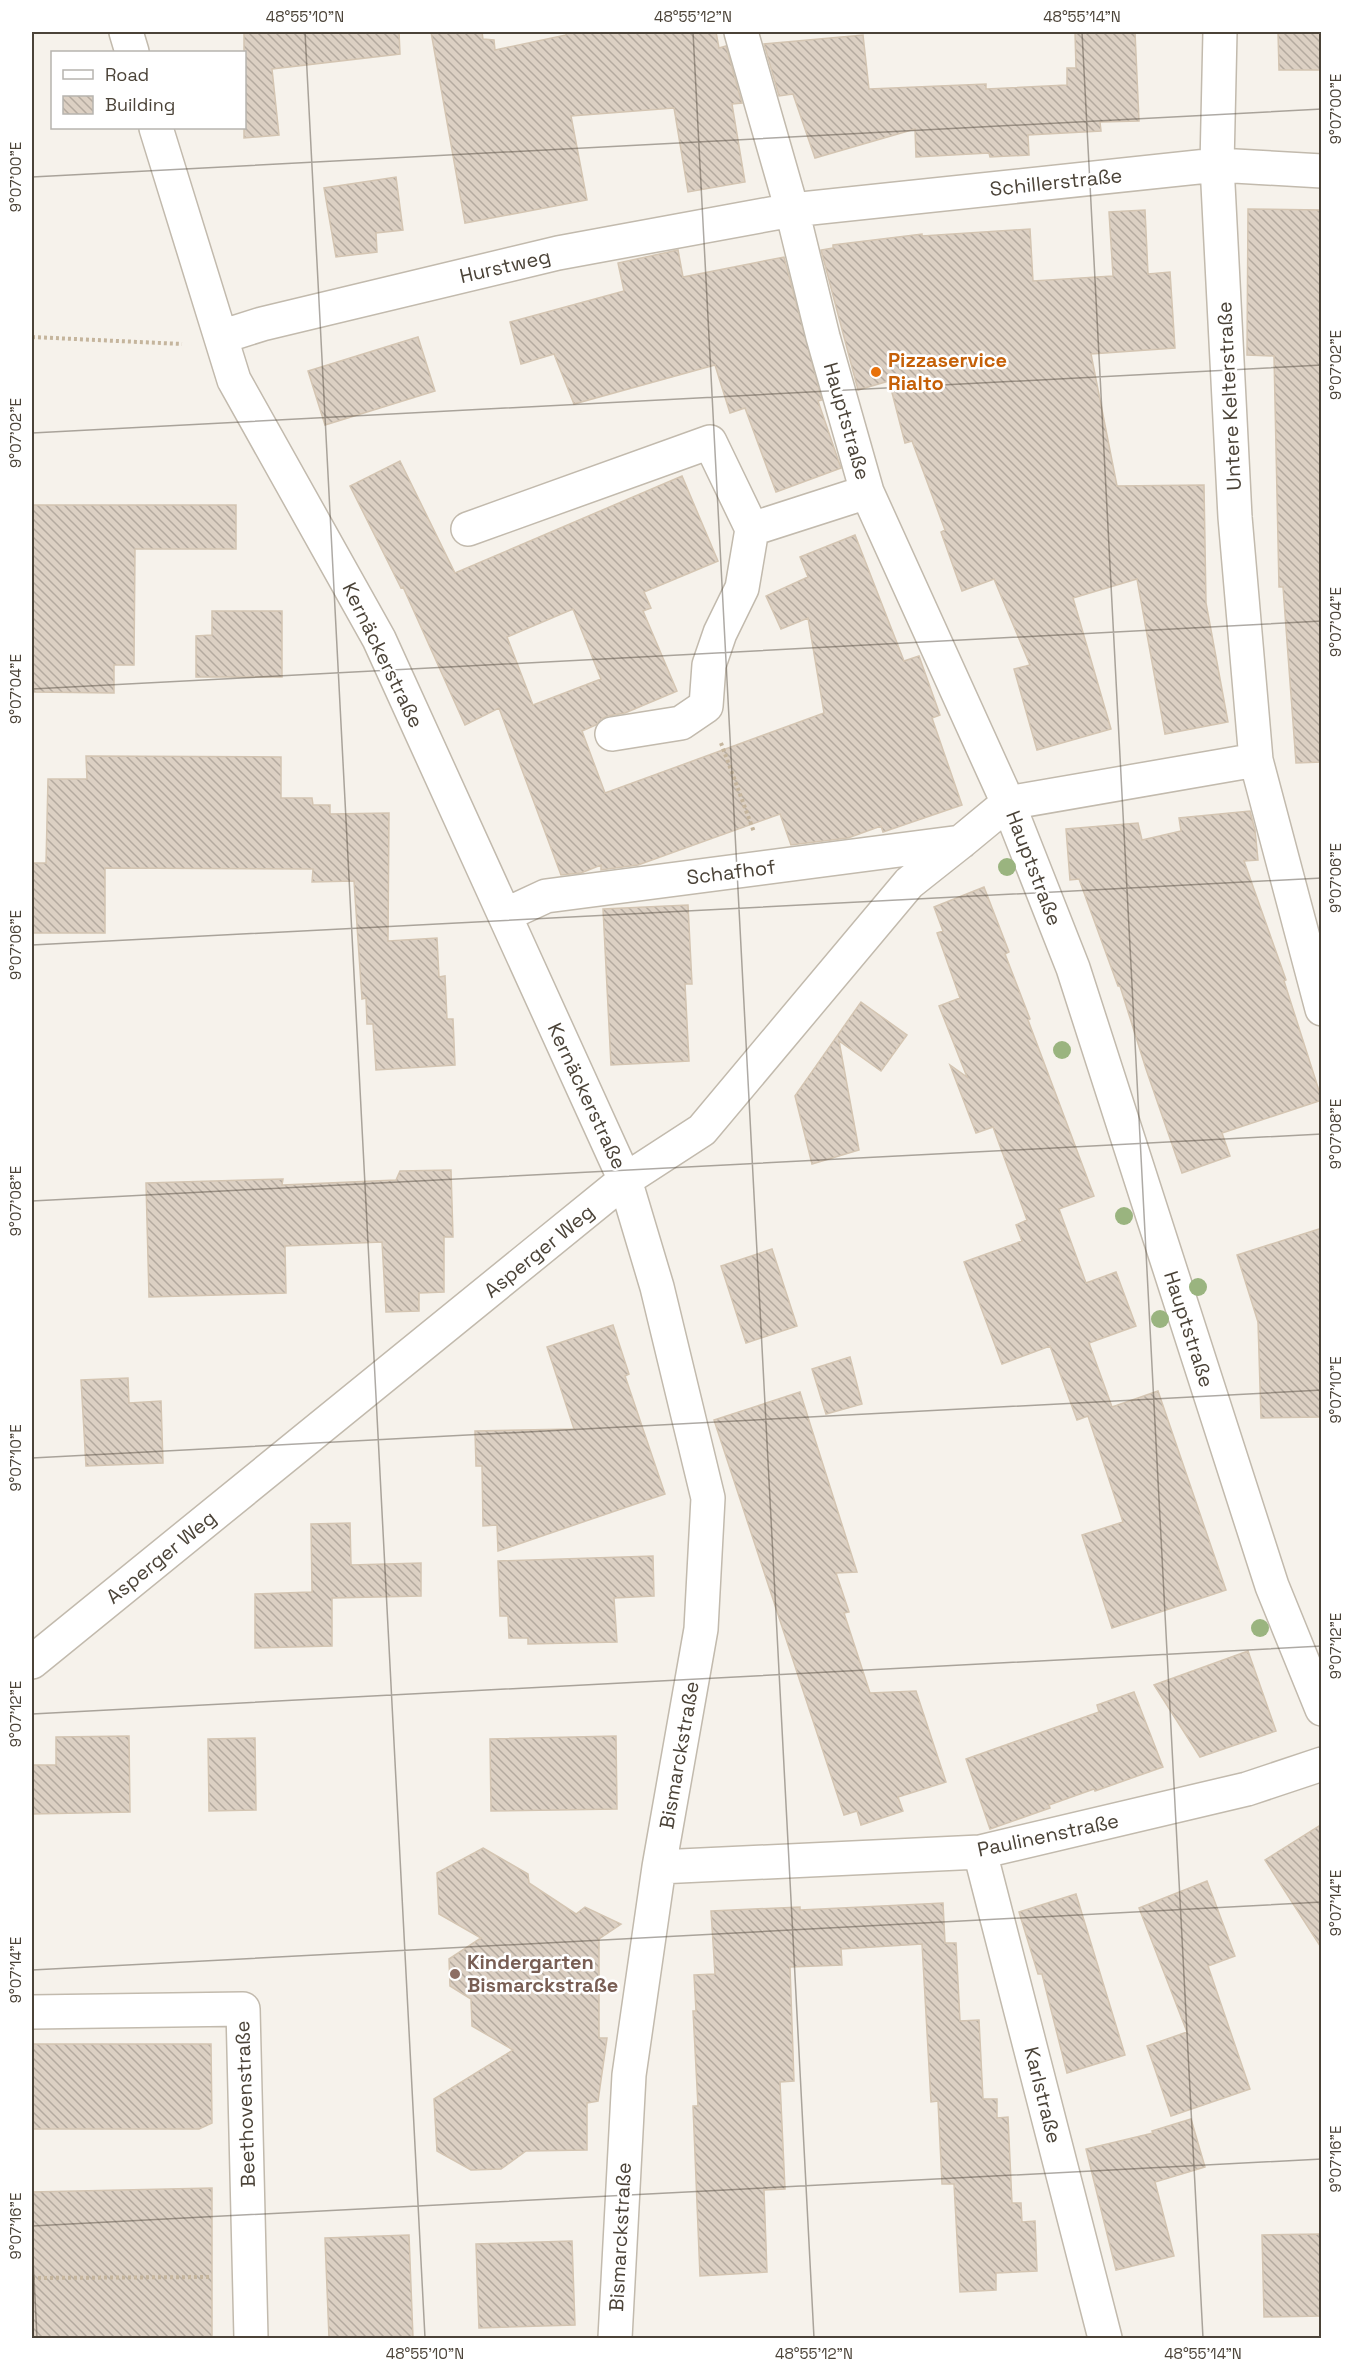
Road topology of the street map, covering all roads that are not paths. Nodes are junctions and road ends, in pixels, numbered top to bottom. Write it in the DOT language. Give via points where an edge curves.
graph roads {
  1 [pos="126,32"];
  2 [pos="741,32"];
  3 [pos="1220,32"];
  4 [pos="132,51"];
  5 [pos="156,129"];
  6 [pos="1217,165"];
  7 [pos="1322,171"];
  8 [pos="792,210"];
  9 [pos="221,337"];
  10 [pos="867,492"];
  11 [pos="468,529"];
  12 [pos="752,529"];
  13 [pos="612,734"];
  14 [pos="1256,760"];
  15 [pos="1008,803"];
  16 [pos="963,842"];
  17 [pos="504,915"];
  18 [pos="1322,1009"];
  19 [pos="626,1180"];
  20 [pos="32,1662"];
  21 [pos="1322,1709"];
  22 [pos="1322,1764"];
  23 [pos="980,1852"];
  24 [pos="659,1867"];
  25 [pos="32,2012"];
  26 [pos="251,2338"];
  27 [pos="615,2338"];
  28 [pos="1106,2338"];
  1 -- 4 [label="street"];
  2 -- 8 [label="street, Hauptstraße"];
  3 -- 6 [label="street, Untere Kelterstraße"];
  5 -- 9 [label="street, Kernäckerstraße"];
  6 -- 7 [label="street, Schillerstraße"];
  6 -- 8 [label="street, Schillerstraße"];
  6 -- 14 [label="street, Untere Kelterstraße" via="1235,517"];
  8 -- 9 [label="street, Hurstweg" via="558,254"];
  8 -- 10 [label="street, Hauptstraße"];
  9 -- 17 [label="street, Kernäckerstraße" via="234,380 379,639"];
  10 -- 12 [label="street"];
  10 -- 15 [label="street, Hauptstraße"];
  11 -- 12 [label="street" via="710,442"];
  12 -- 13 [label="street" via="742,588 709,665 706,706 681,723"];
  14 -- 15 [label="street"];
  14 -- 18 [label="street, Untere Kelterstraße"];
  15 -- 16 [label="street, Asperger Weg"];
  15 -- 21 [label="street, Hauptstraße" via="1073,968 1272,1586"];
  16 -- 17 [label="street, Schafhof" via="546,896"];
  16 -- 19 [label="street, Asperger Weg" via="909,883 702,1130"];
  17 -- 19 [label="street, Kernäckerstraße"];
  19 -- 20 [label="street, Asperger Weg"];
  19 -- 24 [label="street, Bismarckstraße" via="657,1287 708,1498 701,1629"];
  22 -- 23 [label="street, Paulinenstraße" via="1247,1789"];
  23 -- 24 [label="street, Paulinenstraße"];
  23 -- 28 [label="street, Karlstraße"];
  24 -- 27 [label="street, Bismarckstraße" via="629,2074"];
  25 -- 26 [label="street, Beethovenstraße" via="243,2009"];
}
